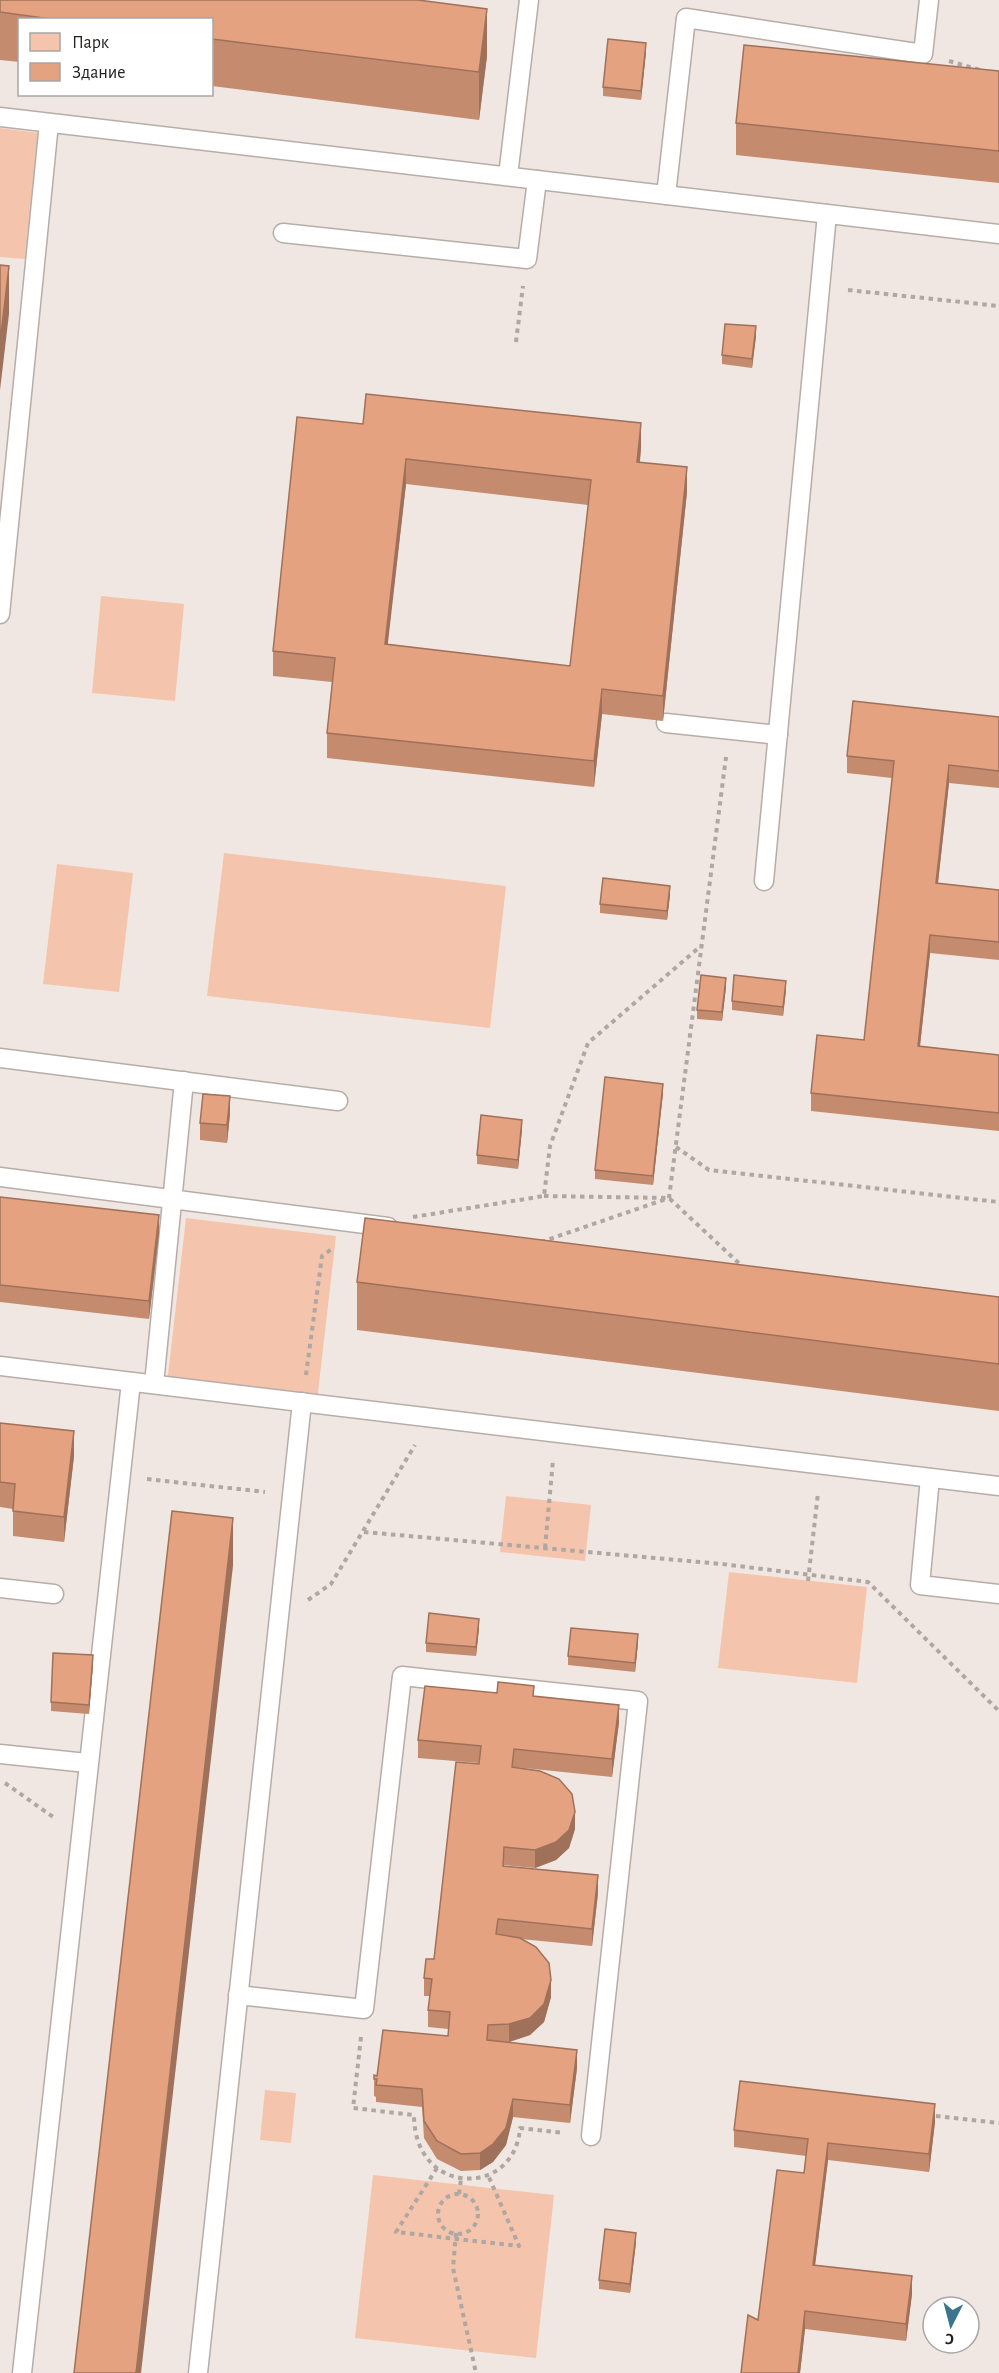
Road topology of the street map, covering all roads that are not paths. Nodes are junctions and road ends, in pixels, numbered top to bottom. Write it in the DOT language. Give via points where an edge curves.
graph roads {
  1 [pos="529,0"];
  2 [pos="929,0"];
  3 [pos="0,117"];
  4 [pos="50,123"];
  5 [pos="508,176"];
  6 [pos="537,180"];
  7 [pos="666,195"];
  8 [pos="827,214"];
  9 [pos="283,233"];
  10 [pos="999,234"];
  11 [pos="0,615"];
  12 [pos="666,723"];
  13 [pos="778,735"];
  14 [pos="764,880"];
  15 [pos="0,1058"];
  16 [pos="184,1082"];
  17 [pos="338,1101"];
  18 [pos="0,1177"];
  19 [pos="172,1198"];
  20 [pos="401,1229"];
  21 [pos="0,1366"];
  22 [pos="130,1382"];
  23 [pos="154,1384"];
  24 [pos="302,1402"];
  25 [pos="930,1478"];
  26 [pos="999,1486"];
  27 [pos="0,1588"];
  28 [pos="54,1594"];
  29 [pos="999,1594"];
  30 [pos="0,1754"];
  31 [pos="87,1763"];
  32 [pos="238,1995"];
  33 [pos="591,2136"];
  34 [pos="22,2373"];
  35 [pos="198,2373"];
  1 -- 5 [label="lane"];
  2 -- 7 [label="lane" via="923,54 686,18"];
  3 -- 4 [label="lane"];
  4 -- 5 [label="lane"];
  4 -- 11 [label="lane"];
  5 -- 6 [label="lane"];
  6 -- 7 [label="lane"];
  6 -- 9 [label="lane" via="527,259"];
  7 -- 8 [label="lane"];
  8 -- 10 [label="lane"];
  8 -- 13 [label="lane"];
  12 -- 13 [label="lane"];
  13 -- 14 [label="lane"];
  15 -- 16 [label="lane"];
  16 -- 17 [label="lane"];
  16 -- 19 [label="lane"];
  18 -- 19 [label="lane"];
  19 -- 20 [label="lane"];
  19 -- 23 [label="lane"];
  21 -- 22 [label="lane"];
  22 -- 23 [label="lane"];
  22 -- 31 [label="lane"];
  23 -- 24 [label="lane"];
  24 -- 25 [label="lane"];
  24 -- 32 [label="lane"];
  25 -- 26 [label="lane"];
  25 -- 29 [label="lane" via="920,1585"];
  27 -- 28 [label="lane"];
  30 -- 31 [label="lane"];
  31 -- 34 [label="lane"];
  32 -- 33 [label="lane" via="364,2009 402,1676 638,1701"];
  32 -- 35 [label="lane"];
}
